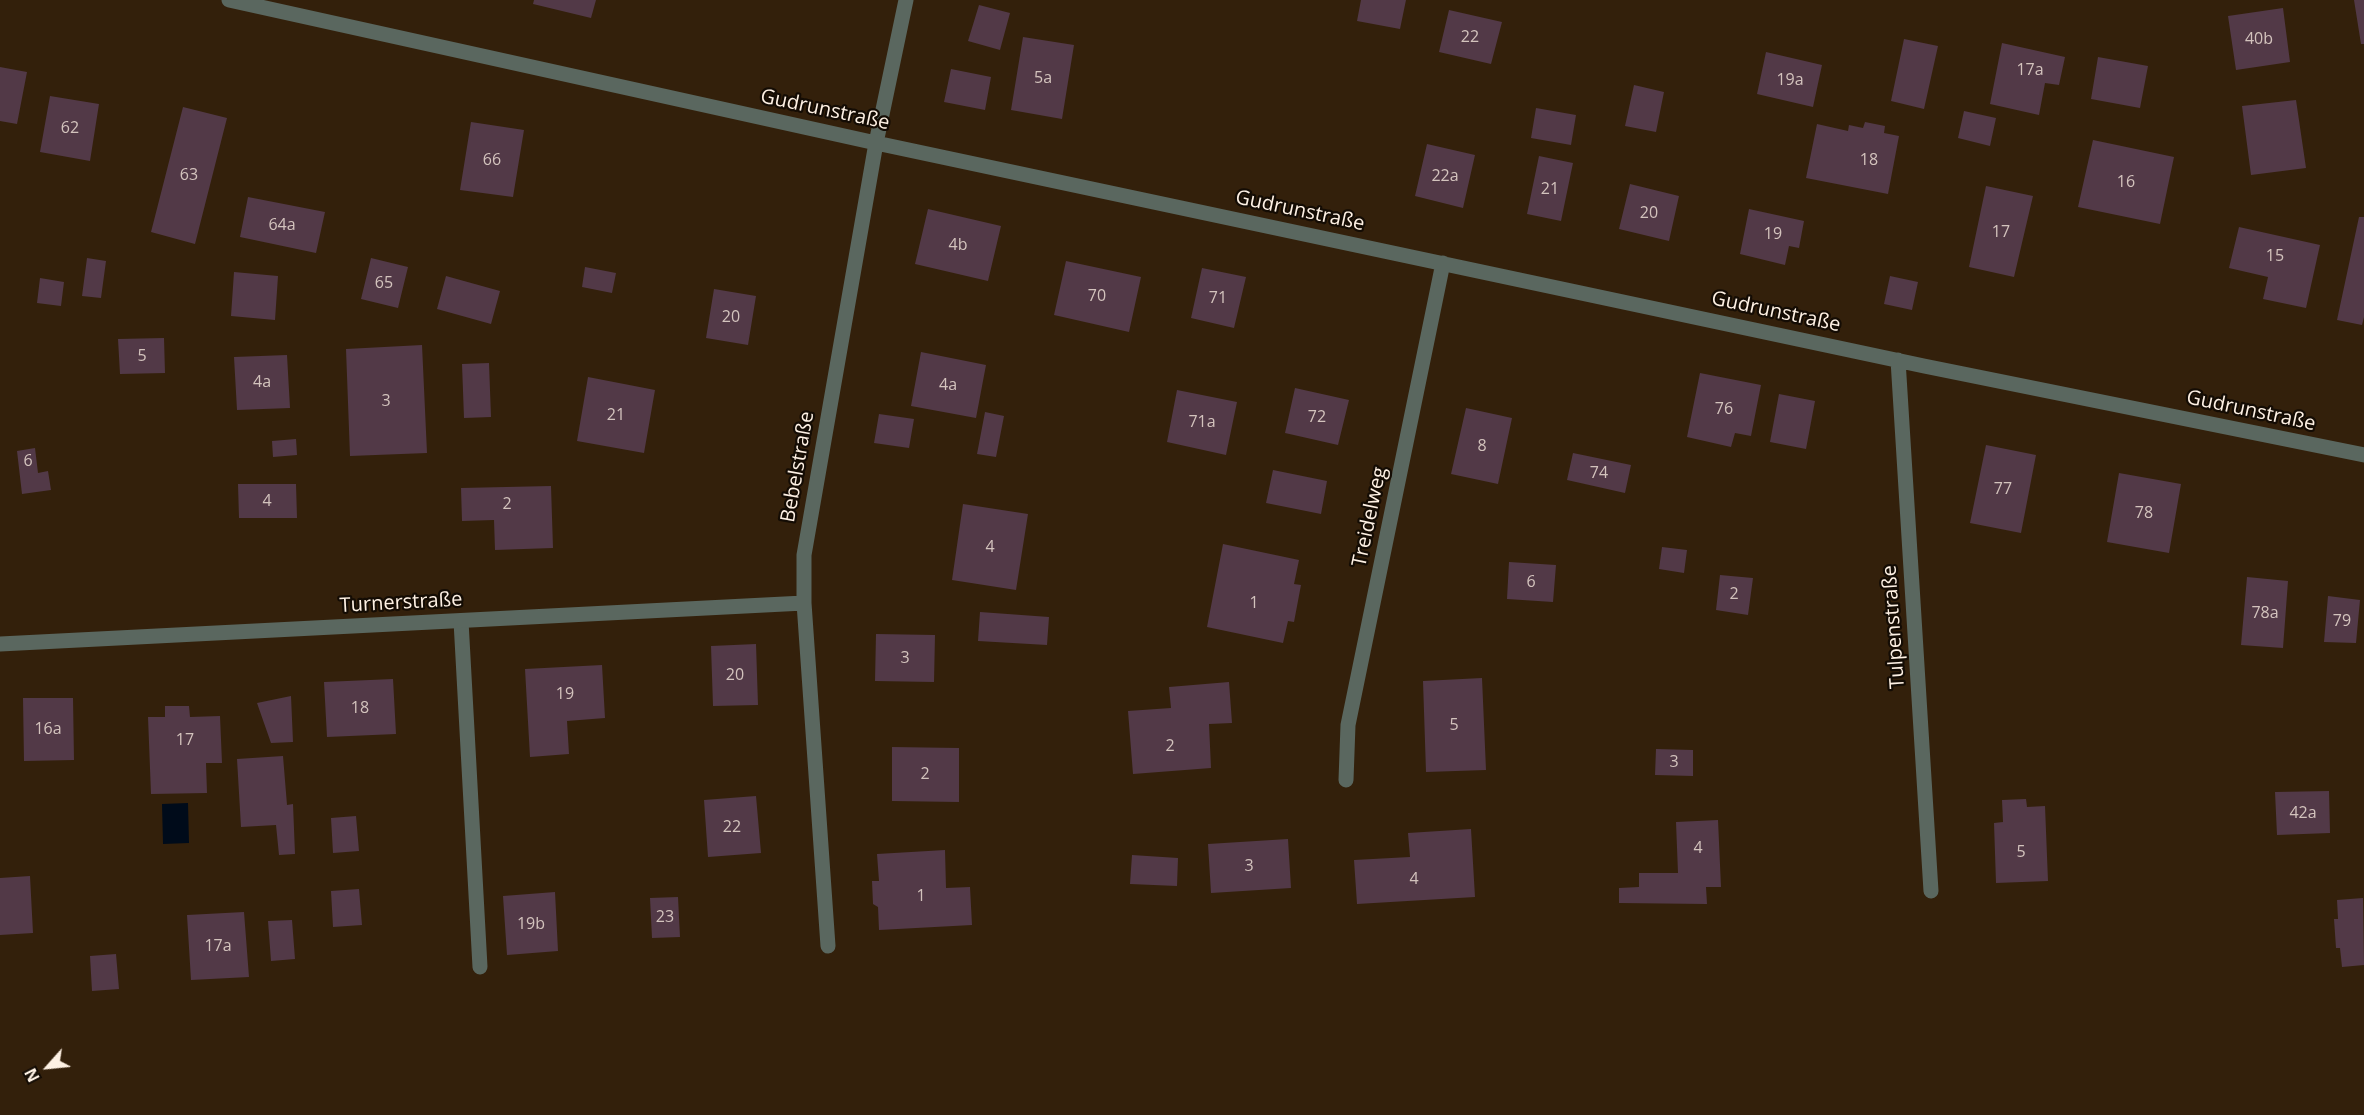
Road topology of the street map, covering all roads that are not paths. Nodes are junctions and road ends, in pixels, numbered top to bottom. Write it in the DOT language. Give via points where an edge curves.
graph roads {
  1 [pos="229,0"];
  2 [pos="906,0"];
  3 [pos="876,143"];
  4 [pos="1443,262"];
  5 [pos="1898,360"];
  6 [pos="2364,455"];
  7 [pos="804,603"];
  8 [pos="462,621"];
  9 [pos="0,644"];
  10 [pos="1346,780"];
  11 [pos="1931,891"];
  12 [pos="828,946"];
  13 [pos="480,968"];
  1 -- 3 [label="street, Gudrunstraße"];
  2 -- 3 [label="street, Bebelstraße"];
  3 -- 4 [label="street, Gudrunstraße"];
  3 -- 7 [label="street, Bebelstraße" via="804,555"];
  4 -- 5 [label="street, Gudrunstraße"];
  4 -- 10 [label="street, Treidelweg" via="1348,725"];
  5 -- 6 [label="street, Gudrunstraße"];
  5 -- 11 [label="street, Tulpenstraße"];
  7 -- 8 [label="street, Turnerstraße"];
  7 -- 12 [label="street, Bebelstraße"];
  8 -- 9 [label="street, Turnerstraße"];
  8 -- 13 [label="street"];
}
